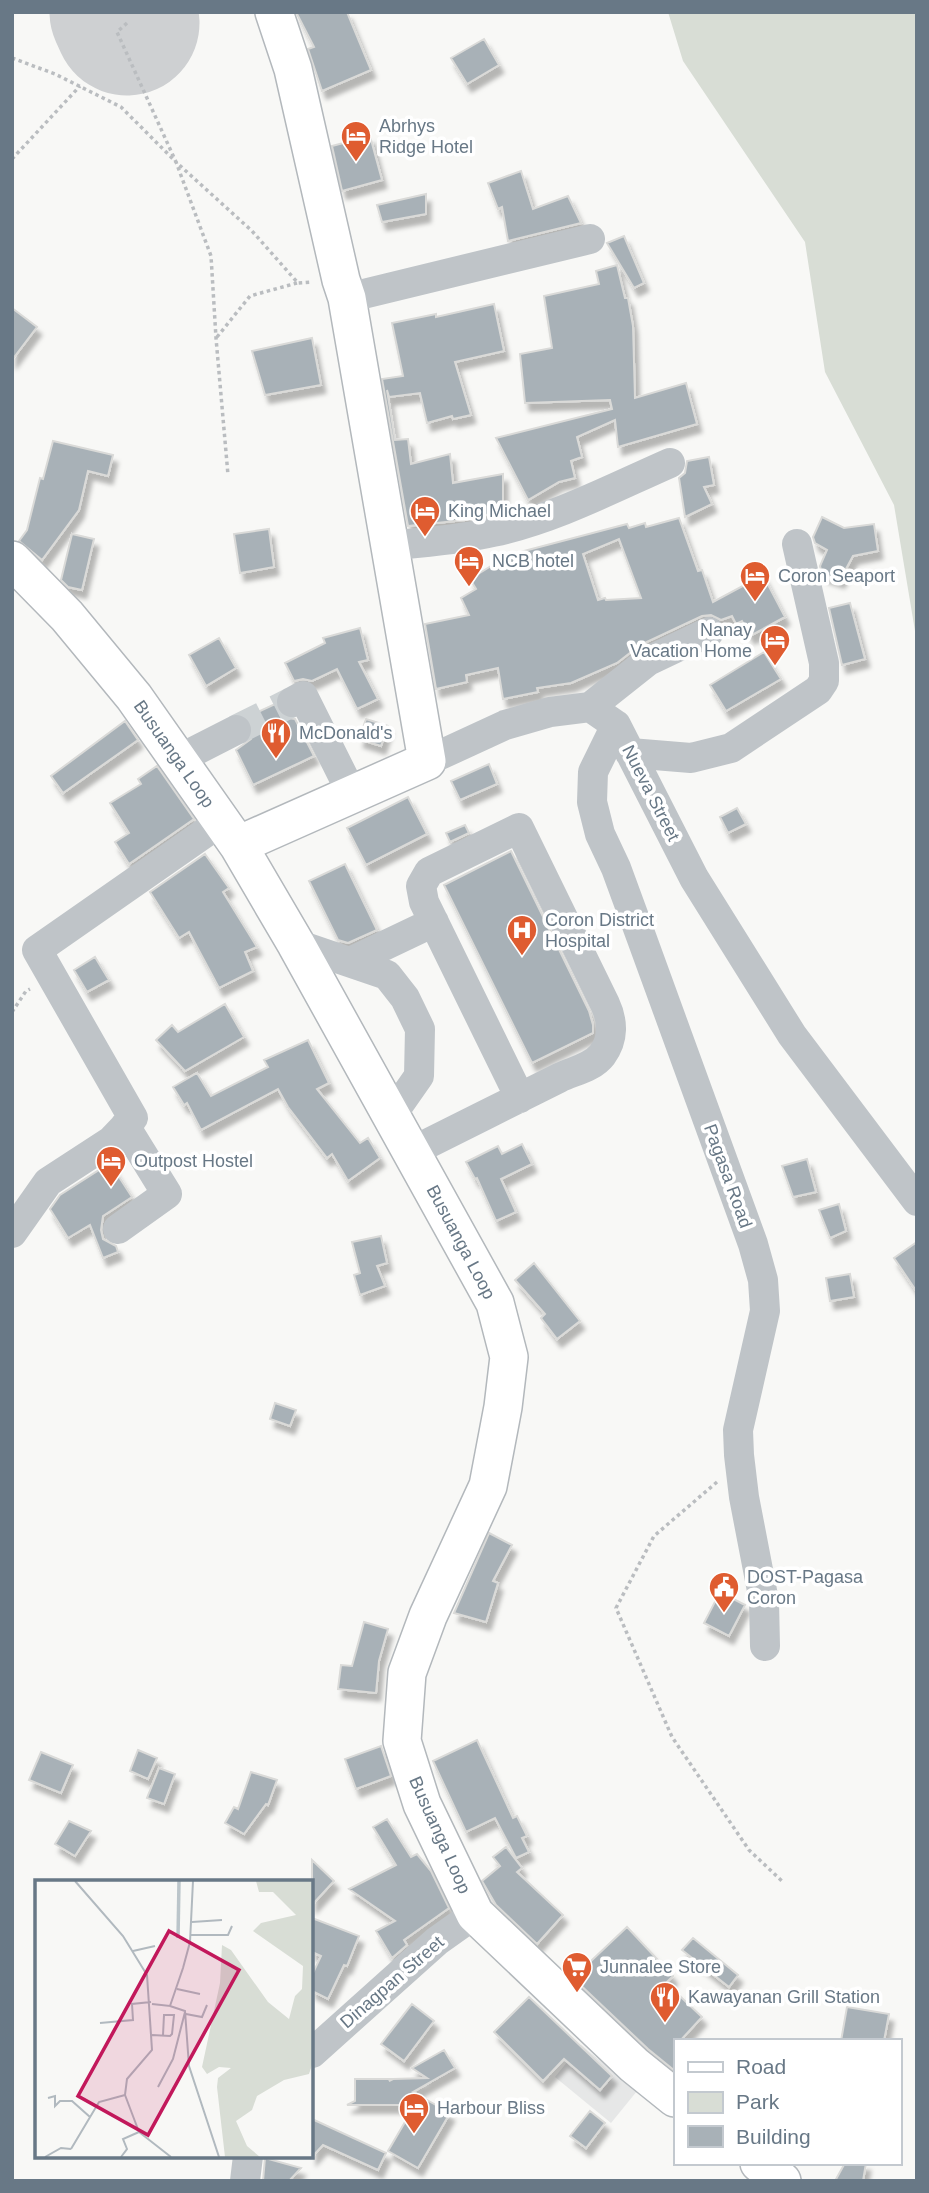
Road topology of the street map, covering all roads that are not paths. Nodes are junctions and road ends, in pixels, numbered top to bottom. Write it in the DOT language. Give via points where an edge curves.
graph roads {
  1 [pos="274,12"];
  2 [pos="590,239"];
  3 [pos="344,289"];
  4 [pos="670,463"];
  5 [pos="797,544"];
  6 [pos="390,547"];
  7 [pos="12,560"];
  8 [pos="709,632"];
  9 [pos="292,702"];
  10 [pos="590,707"];
  11 [pos="616,726"];
  12 [pos="236,730"];
  13 [pos="630,753"];
  14 [pos="179,759"];
  15 [pos="427,761"];
  16 [pos="352,794"];
  17 [pos="230,833"];
  18 [pos="434,922"];
  19 [pos="296,944"];
  20 [pos="350,962"];
  21 [pos="520,1098"];
  22 [pos="391,1116"];
  23 [pos="125,1126"];
  24 [pos="413,1151"];
  25 [pos="917,1201"];
  26 [pos="118,1229"];
  27 [pos="12,1233"];
  28 [pos="765,1646"];
  29 [pos="475,1914"];
  30 [pos="313,2052"];
  31 [pos="674,2097"];
  32 [pos="248,2158"];
  33 [pos="762,2165"];
  34 [pos="245,2181"];
  35 [pos="782,2181"];
  1 -- 3 [label="main road"];
  2 -- 3 [label="street"];
  3 -- 6 [label="main road"];
  4 -- 6 [label="street" via="526,523"];
  5 -- 13 [label="street" via="824,663 824,681 818,690 731,748 691,758"];
  6 -- 15 [label="main road"];
  7 -- 14 [label="main road, Busuanga Loop" via="67,615"];
  8 -- 10 [label="street" via="648,660"];
  9 -- 16 [label="street" via="303,696"];
  10 -- 11 [label="street, Nueva Street"];
  10 -- 15 [label="street" via="505,725"];
  11 -- 13 [label="street, Nueva Street"];
  11 -- 28 [label="street, Pagasa Road" via="593,772 592,802 600,834 763,1280 765,1311 738,1430 744,1497 764,1601"];
  12 -- 14 [label="street"];
  13 -- 25 [label="street, Nueva Street" via="694,878 792,1035"];
  14 -- 17 [label="main road, Busuanga Loop"];
  15 -- 16 [label="main road"];
  16 -- 17 [label="main road"];
  17 -- 19 [label="main road, Busuanga Loop"];
  17 -- 23 [label="street" via="37,950 133,1118"];
  18 -- 20 [label="street"];
  18 -- 21 [label="street"];
  18 -- 21 [label="street" via="421,894 429,872 519,828 612,1025 607,1046 593,1064"];
  19 -- 20 [label="street"];
  19 -- 22 [label="main road, Busuanga Loop"];
  20 -- 22 [label="street" via="387,975 420,1029 419,1076"];
  21 -- 24 [label="street"];
  22 -- 24 [label="main road, Busuanga Loop"];
  23 -- 26 [label="street" via="167,1194"];
  23 -- 27 [label="street" via="111,1141 48,1182"];
  24 -- 29 [label="main road, Busuanga Loop" via="495,1303 509,1357 488,1486 407,1673 402,1741 422,1804"];
  29 -- 30 [label="street, Dinagpan Street" via="437,1941"];
  29 -- 31 [label="main road, Busuanga Loop"];
  32 -- 34 [label="street"];
  33 -- 35 [label="main road"];
}
